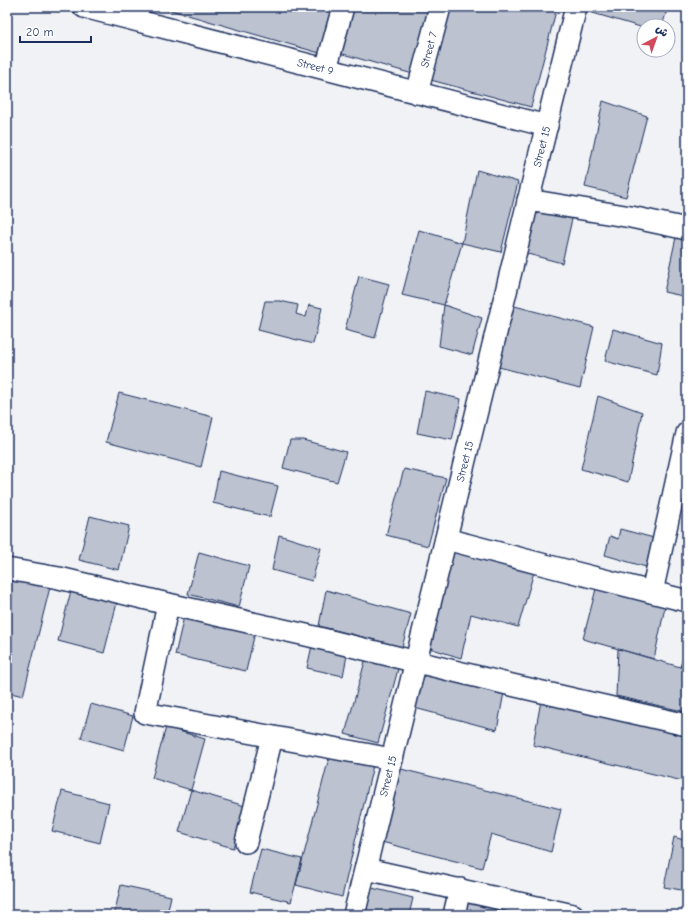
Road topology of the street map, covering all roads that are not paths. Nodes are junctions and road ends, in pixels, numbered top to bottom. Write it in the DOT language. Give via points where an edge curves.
graph roads {
  1 [pos="84,7"];
  2 [pos="343,7"];
  3 [pos="440,7"];
  4 [pos="576,7"];
  5 [pos="326,69"];
  6 [pos="417,93"];
  7 [pos="547,126"];
  8 [pos="528,200"];
  9 [pos="687,229"];
  10 [pos="687,433"];
  11 [pos="446,539"];
  12 [pos="7,569"];
  13 [pos="652,592"];
  14 [pos="687,601"];
  15 [pos="168,604"];
  16 [pos="416,662"];
  17 [pos="687,725"];
  18 [pos="272,737"];
  19 [pos="392,760"];
  20 [pos="246,842"];
  21 [pos="366,869"];
  22 [pos="460,889"];
  23 [pos="354,915"];
  24 [pos="454,915"];
  25 [pos="573,915"];
  1 -- 5 [label="street, Street 9"];
  2 -- 5 [label="street"];
  3 -- 6 [label="street, Street 7"];
  4 -- 7 [label="street, Street 15"];
  5 -- 6 [label="street, Street 9"];
  6 -- 7 [label="street, Street 9"];
  7 -- 8 [label="street, Street 15"];
  8 -- 9 [label="street"];
  8 -- 11 [label="street, Street 15"];
  10 -- 13 [label="street"];
  11 -- 13 [label="street"];
  11 -- 16 [label="street, Street 15"];
  12 -- 15 [label="street" via="59,578"];
  13 -- 14 [label="street"];
  15 -- 16 [label="street"];
  15 -- 18 [label="street" via="145,713"];
  16 -- 17 [label="street"];
  16 -- 19 [label="street, Street 15"];
  18 -- 19 [label="street"];
  18 -- 20 [label="street"];
  19 -- 21 [label="street, Street 15"];
  21 -- 22 [label="street"];
  21 -- 23 [label="street, Street 15"];
  22 -- 24 [label="street"];
  22 -- 25 [label="street"];
}
